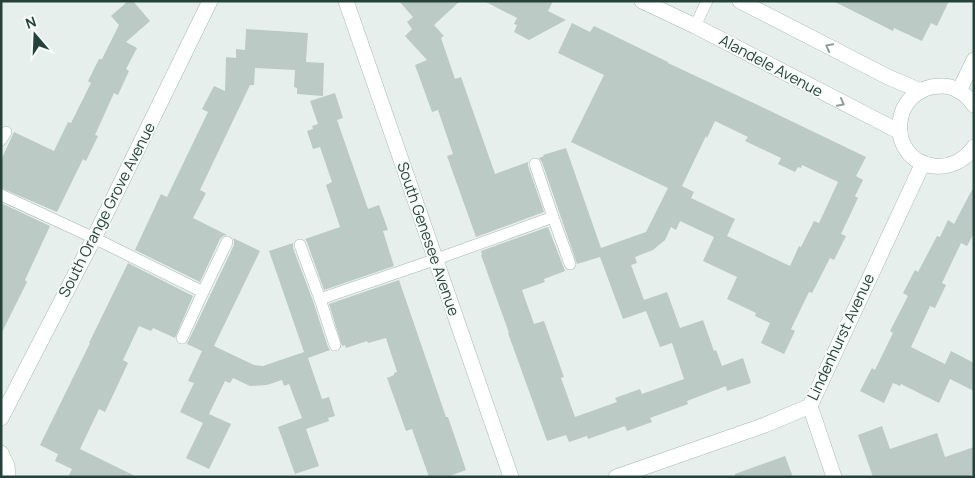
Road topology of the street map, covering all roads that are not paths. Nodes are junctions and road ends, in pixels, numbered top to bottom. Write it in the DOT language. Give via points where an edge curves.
graph roads {
  1 [pos="210,1"];
  2 [pos="346,1"];
  3 [pos="642,1"];
  4 [pos="707,1"];
  5 [pos="740,1"];
  6 [pos="695,26"];
  7 [pos="974,60"];
  8 [pos="921,91"];
  9 [pos="959,91"];
  10 [pos="974,105"];
  11 [pos="900,132"];
  12 [pos="974,147"];
  13 [pos="923,163"];
  14 [pos="535,164"];
  15 [pos="967,164"];
  16 [pos="1,195"];
  17 [pos="553,217"];
  18 [pos="94,238"];
  19 [pos="227,242"];
  20 [pos="300,245"];
  21 [pos="434,260"];
  22 [pos="570,264"];
  23 [pos="203,292"];
  24 [pos="320,299"];
  25 [pos="182,338"];
  26 [pos="335,345"];
  27 [pos="810,406"];
  28 [pos="1,418"];
  29 [pos="1,454"];
  30 [pos="8,477"];
  31 [pos="510,477"];
  32 [pos="616,477"];
  33 [pos="834,477"];
  1 -- 18 [label="street, South Orange Grove Avenue"];
  2 -- 21 [label="street, South Genesee Avenue"];
  3 -- 6 [label="street, Alandele Avenue"];
  4 -- 6 [label="lane"];
  8 -- 5 [label="street, one-way"];
  6 -- 11 [label="street, Alandele Avenue, one-way"];
  7 -- 9 [label="street"];
  8 -- 9 [label="street" via="947,86"];
  8 -- 11 [label="street" via="903,108"];
  9 -- 10 [label="street"];
  11 -- 13 [label="street" via="907,150"];
  12 -- 15 [label="street"];
  13 -- 15 [label="street" via="934,166"];
  13 -- 27 [label="street, Lindenhurst Avenue"];
  14 -- 17 [label="lane"];
  16 -- 18 [label="lane"];
  17 -- 21 [label="lane"];
  17 -- 22 [label="lane"];
  18 -- 23 [label="lane"];
  18 -- 28 [label="street, South Orange Grove Avenue"];
  19 -- 23 [label="lane"];
  20 -- 24 [label="lane"];
  21 -- 24 [label="lane"];
  21 -- 31 [label="street, South Genesee Avenue"];
  23 -- 25 [label="lane"];
  24 -- 26 [label="lane"];
  27 -- 32 [label="street, Lindenhurst Avenue"];
  27 -- 33 [label="street"];
  29 -- 30 [label="street"];
}
